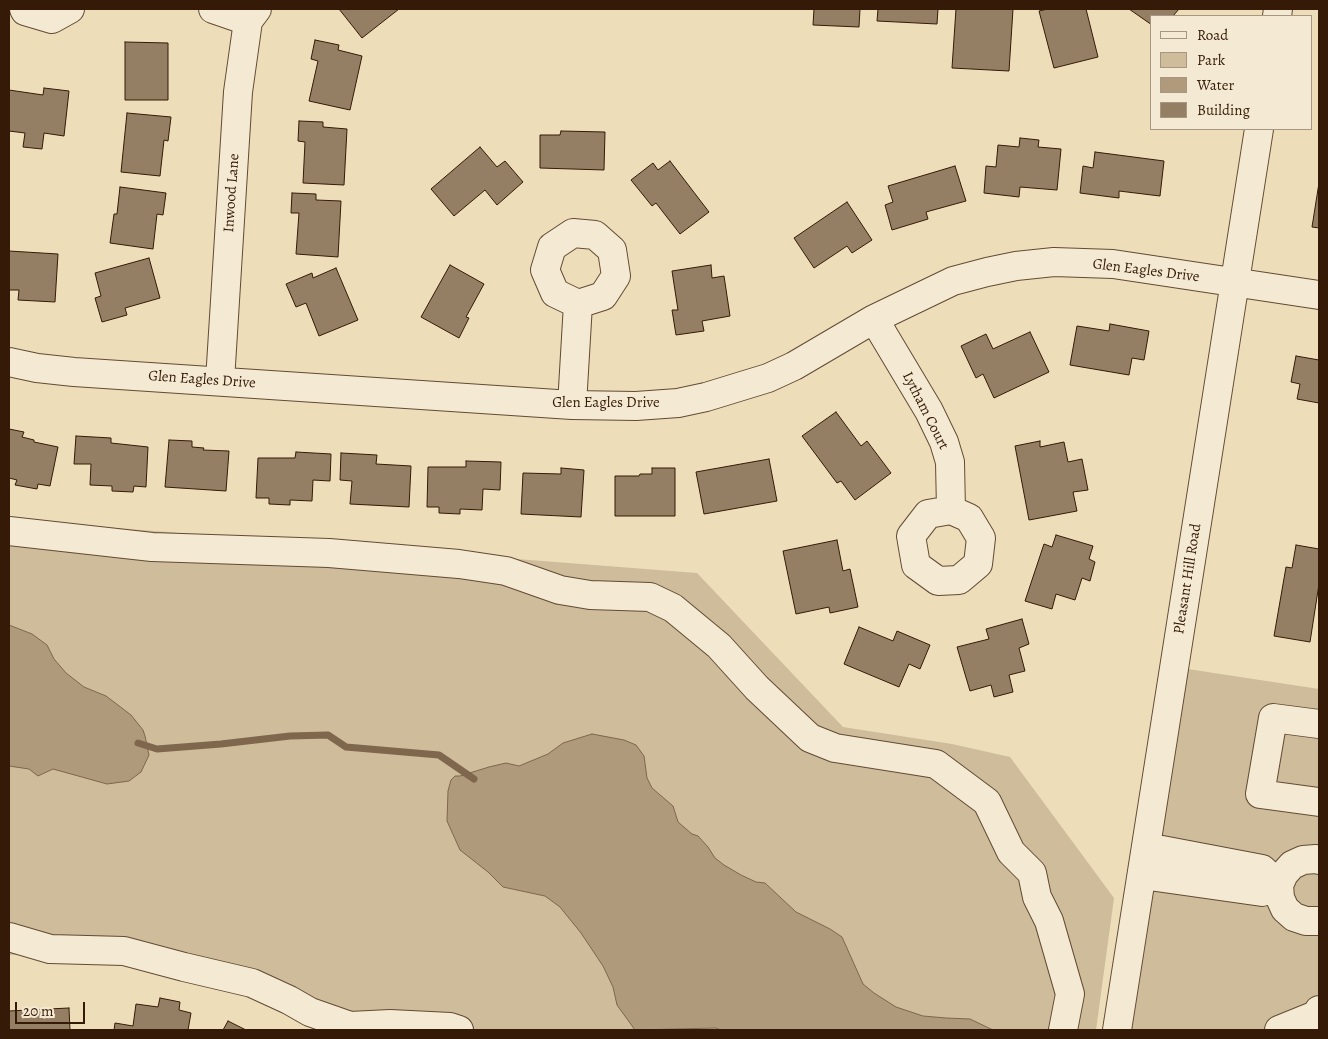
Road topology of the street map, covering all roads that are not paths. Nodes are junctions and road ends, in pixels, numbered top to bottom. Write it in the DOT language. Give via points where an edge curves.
graph roads {
  1 [pos="24,9"];
  2 [pos="70,9"];
  3 [pos="213,9"];
  4 [pos="253,15"];
  5 [pos="1259,130"];
  6 [pos="1235,282"];
  7 [pos="1319,296"];
  8 [pos="578,304"];
  9 [pos="874,319"];
  10 [pos="9,362"];
  11 [pos="220,381"];
  12 [pos="572,405"];
  13 [pos="951,510"];
  14 [pos="9,531"];
  15 [pos="1319,724"];
  16 [pos="1319,802"];
  17 [pos="1146,847"];
  18 [pos="1318,852"];
  19 [pos="1142,875"];
  20 [pos="1279,885"];
  21 [pos="1319,920"];
  22 [pos="9,937"];
  23 [pos="1318,1013"];
  24 [pos="459,1030"];
  25 [pos="1063,1030"];
  26 [pos="1117,1030"];
  27 [pos="1279,1030"];
  1 -- 2 [label="street" via="52,19"];
  3 -- 4 [label="street"];
  4 -- 11 [label="street, Inwood Lane" via="238,92"];
  5 -- 6 [label="street, Pleasant Hill Road"];
  6 -- 7 [label="street, Glen Eagles Drive"];
  6 -- 9 [label="street, Glen Eagles Drive" via="1113,264 1054,262 987,272 953,281"];
  6 -- 17 [label="street, Pleasant Hill Road"];
  8 -- 12 [label="street"];
  9 -- 12 [label="street, Glen Eagles Drive" via="794,366 740,388 678,402 636,406"];
  9 -- 13 [label="street, Lytham Court" via="944,442 950,462"];
  10 -- 11 [label="street, Glen Eagles Drive" via="74,372"];
  11 -- 12 [label="street, Glen Eagles Drive"];
  14 -- 25 [label="street" via="152,547 329,552 459,564 506,571 560,590 582,594 650,597 673,608 719,646 757,688 810,738 835,748 936,764 987,802 1011,852 1032,873 1037,898 1049,920 1070,994"];
  15 -- 16 [label="street" via="1273,718 1260,794"];
  17 -- 19 [label="street, Pleasant Hill Road"];
  17 -- 20 [label="street" via="1262,869"];
  18 -- 20 [label="street" via="1292,864"];
  19 -- 20 [label="street" via="1262,892"];
  19 -- 26 [label="street, Pleasant Hill Road"];
  20 -- 21 [label="street" via="1285,909 1294,917 1306,921"];
  22 -- 24 [label="street" via="50,948 124,951 252,982 310,1012 350,1026 390,1024"];
  23 -- 27 [label="street"];
}
